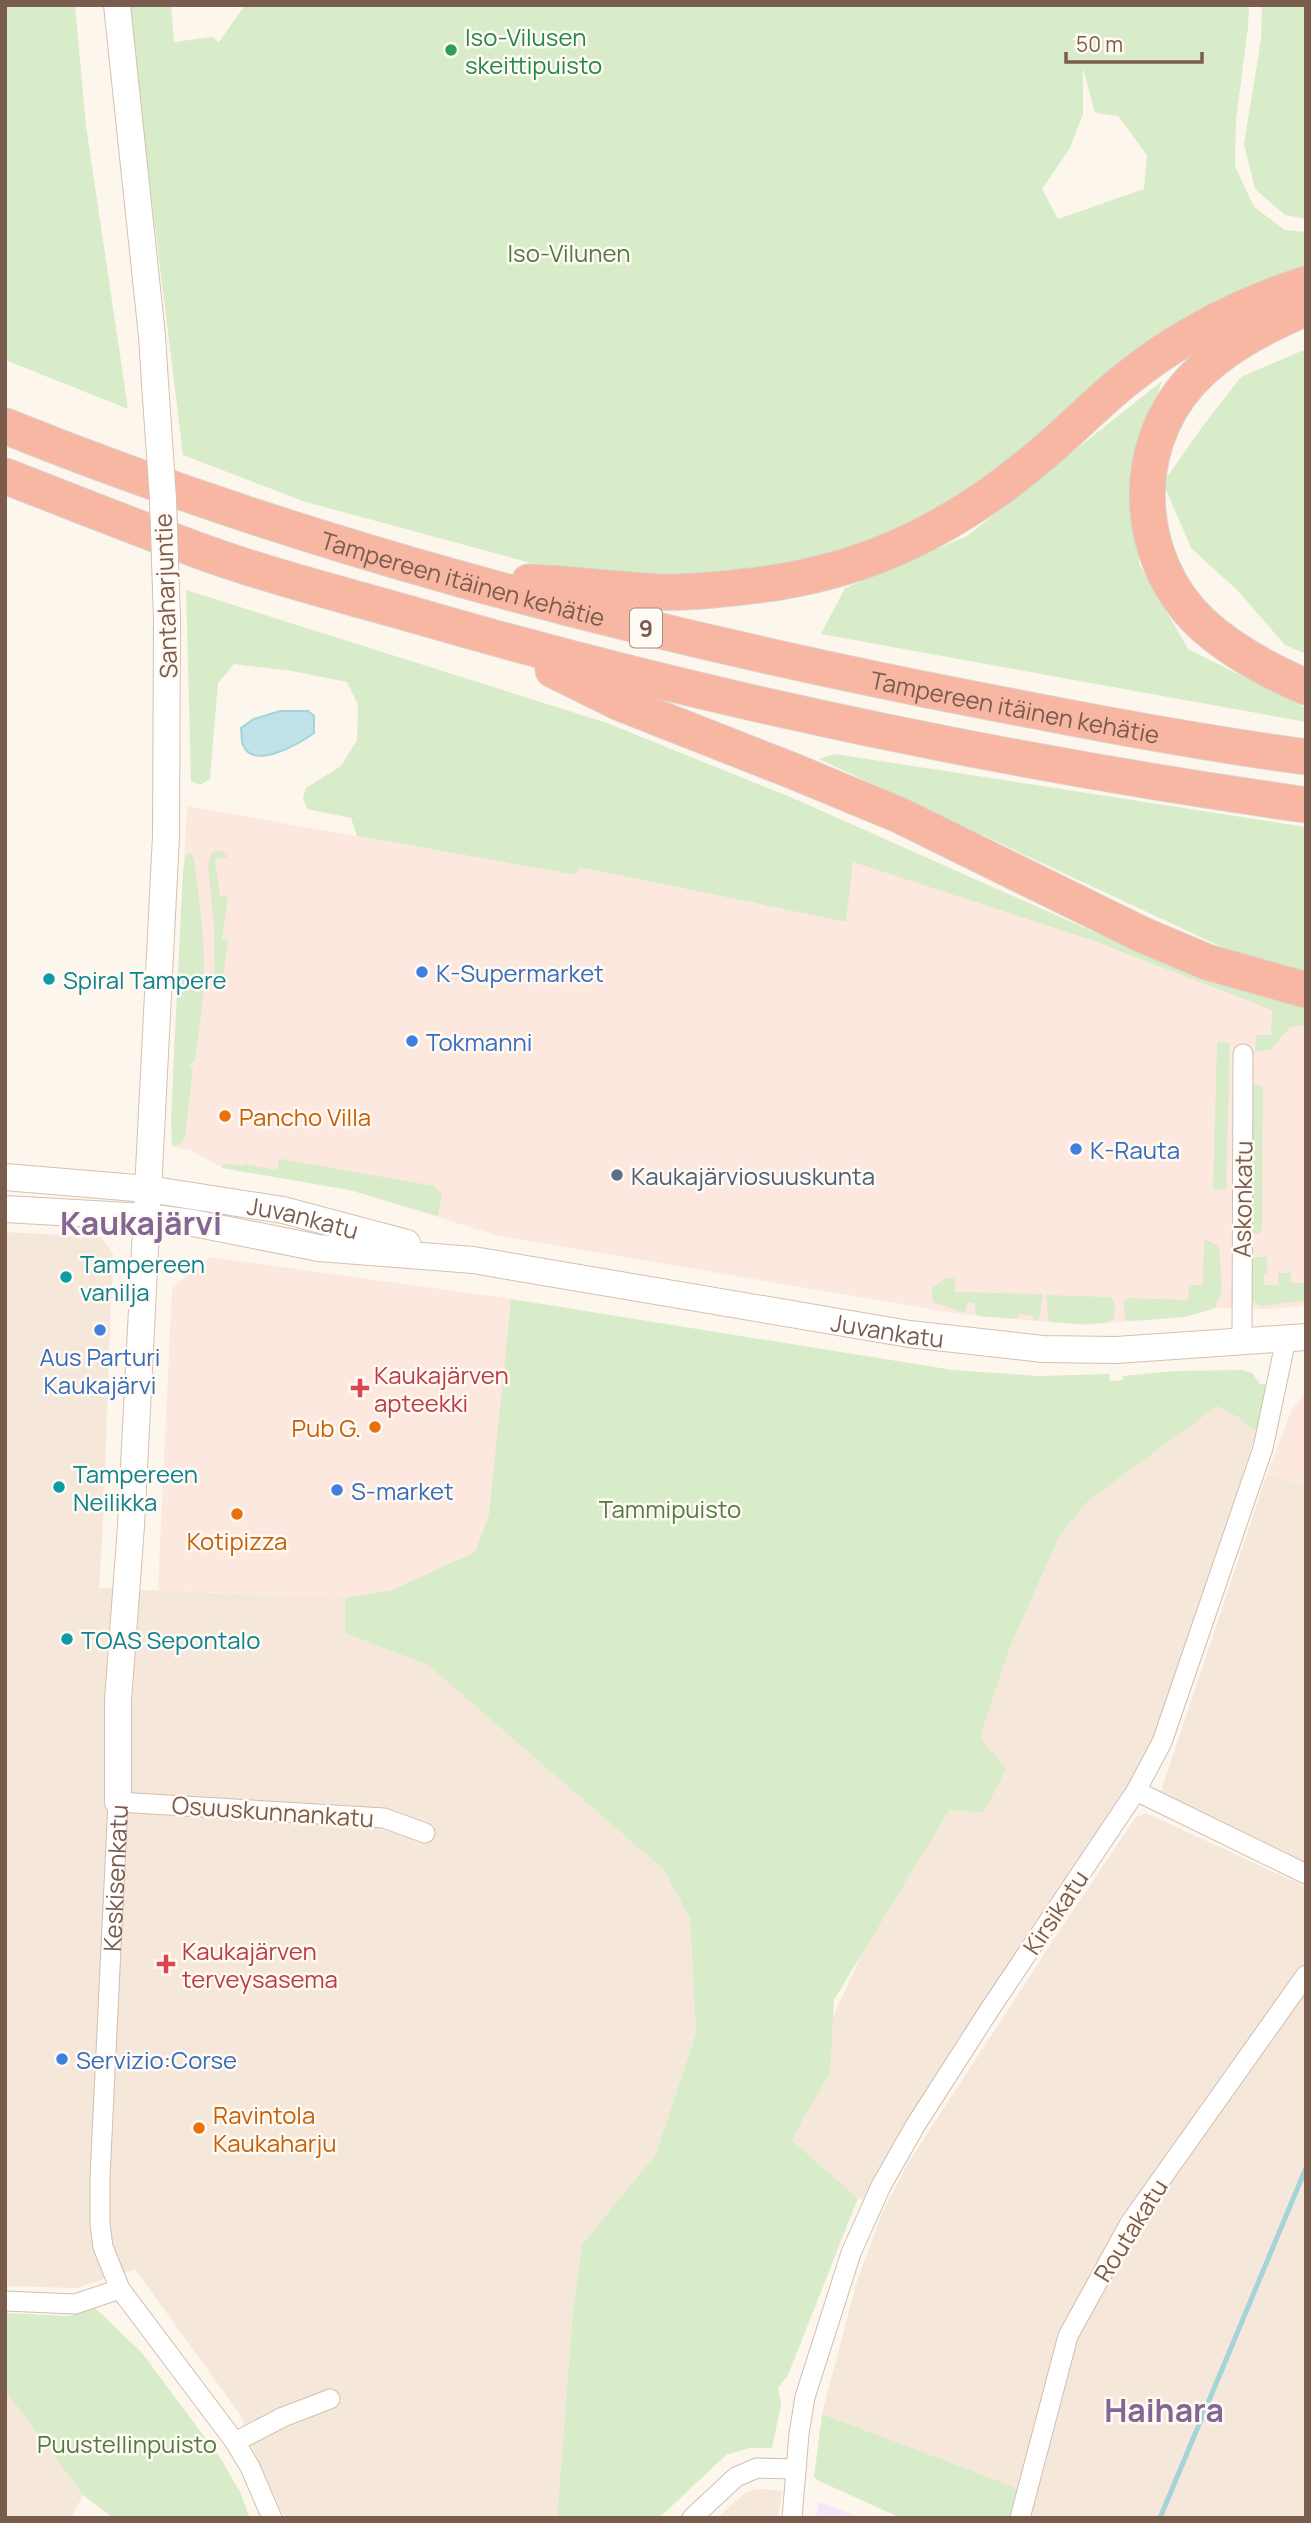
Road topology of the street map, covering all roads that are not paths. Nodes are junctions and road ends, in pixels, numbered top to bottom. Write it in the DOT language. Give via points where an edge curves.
graph roads {
  1 [pos="117,5"];
  2 [pos="1306,284"];
  3 [pos="1306,308"];
  4 [pos="5,426"];
  5 [pos="5,476"];
  6 [pos="449,577"];
  7 [pos="477,634"];
  8 [pos="1306,687"];
  9 [pos="1306,757"];
  10 [pos="1306,805"];
  11 [pos="1306,990"];
  12 [pos="1244,1054"];
  13 [pos="5,1177"];
  14 [pos="148,1189"];
  15 [pos="5,1209"];
  16 [pos="146,1217"];
  17 [pos="473,1261"];
  18 [pos="1296,1338"];
  19 [pos="1242,1343"];
  20 [pos="1136,1791"];
  21 [pos="118,1801"];
  22 [pos="425,1833"];
  23 [pos="1306,1874"];
  24 [pos="1306,1975"];
  25 [pos="120,2289"];
  26 [pos="5,2301"];
  27 [pos="330,2399"];
  28 [pos="235,2442"];
  29 [pos="796,2469"];
  30 [pos="272,2518"];
  31 [pos="692,2518"];
  32 [pos="792,2518"];
  33 [pos="1020,2518"];
  1 -- 14 [label="main road, Santaharjuntie, bridge" via="152,335 167,620 166,836"];
  2 -- 6 [label="highway" via="1240,310 1158,356 990,495 905,545 863,563 773,584 663,592"];
  3 -- 8 [label="highway" via="1243,339 1190,382 1160,429 1151,457 1147,509 1158,559 1169,582 1201,623 1248,657"];
  4 -- 6 [label="highway, Tampereen itäinen kehätie / 9" via="212,502"];
  5 -- 7 [label="highway, Tampereen itäinen kehätie / 9" via="216,557"];
  6 -- 9 [label="highway, Tampereen itäinen kehätie / 9" via="736,651 1110,726"];
  7 -- 10 [label="highway, Tampereen itäinen kehätie / 9" via="792,712 1054,764"];
  7 -- 11 [label="highway" via="620,703 899,815 1143,935 1207,962"];
  12 -- 19 [label="street, Askonkatu"];
  13 -- 14 [label="main road, Juvankatu"];
  14 -- 16 [label="main road, Keskisenkatu"];
  14 -- 17 [label="main road, Juvankatu" via="283,1210"];
  15 -- 16 [label="main road, Juvankatu"];
  16 -- 17 [label="main road, Juvankatu" via="318,1248"];
  16 -- 21 [label="main road, Keskisenkatu" via="118,1700"];
  17 -- 19 [label="main road, Juvankatu" via="909,1334 1043,1349"];
  18 -- 19 [label="main road, Juvankatu"];
  18 -- 20 [label="street, Kirsikatu" via="1162,1742"];
  20 -- 23 [label="street"];
  20 -- 29 [label="street, Kirsikatu" via="988,2012 881,2186 851,2253 805,2397"];
  21 -- 22 [label="street, Osuuskunnankatu" via="384,1818"];
  21 -- 25 [label="street, Keskisenkatu" via="100,2224 103,2247"];
  24 -- 33 [label="street, Routakatu" via="1130,2222 1068,2336"];
  25 -- 26 [label="street" via="75,2304"];
  25 -- 28 [label="street, Keskisenkatu"];
  27 -- 28 [label="street"];
  28 -- 30 [label="street, Keskisenkatu"];
  29 -- 31 [label="street" via="757,2468 736,2477"];
  29 -- 32 [label="street, Kirsikatu"];
}
